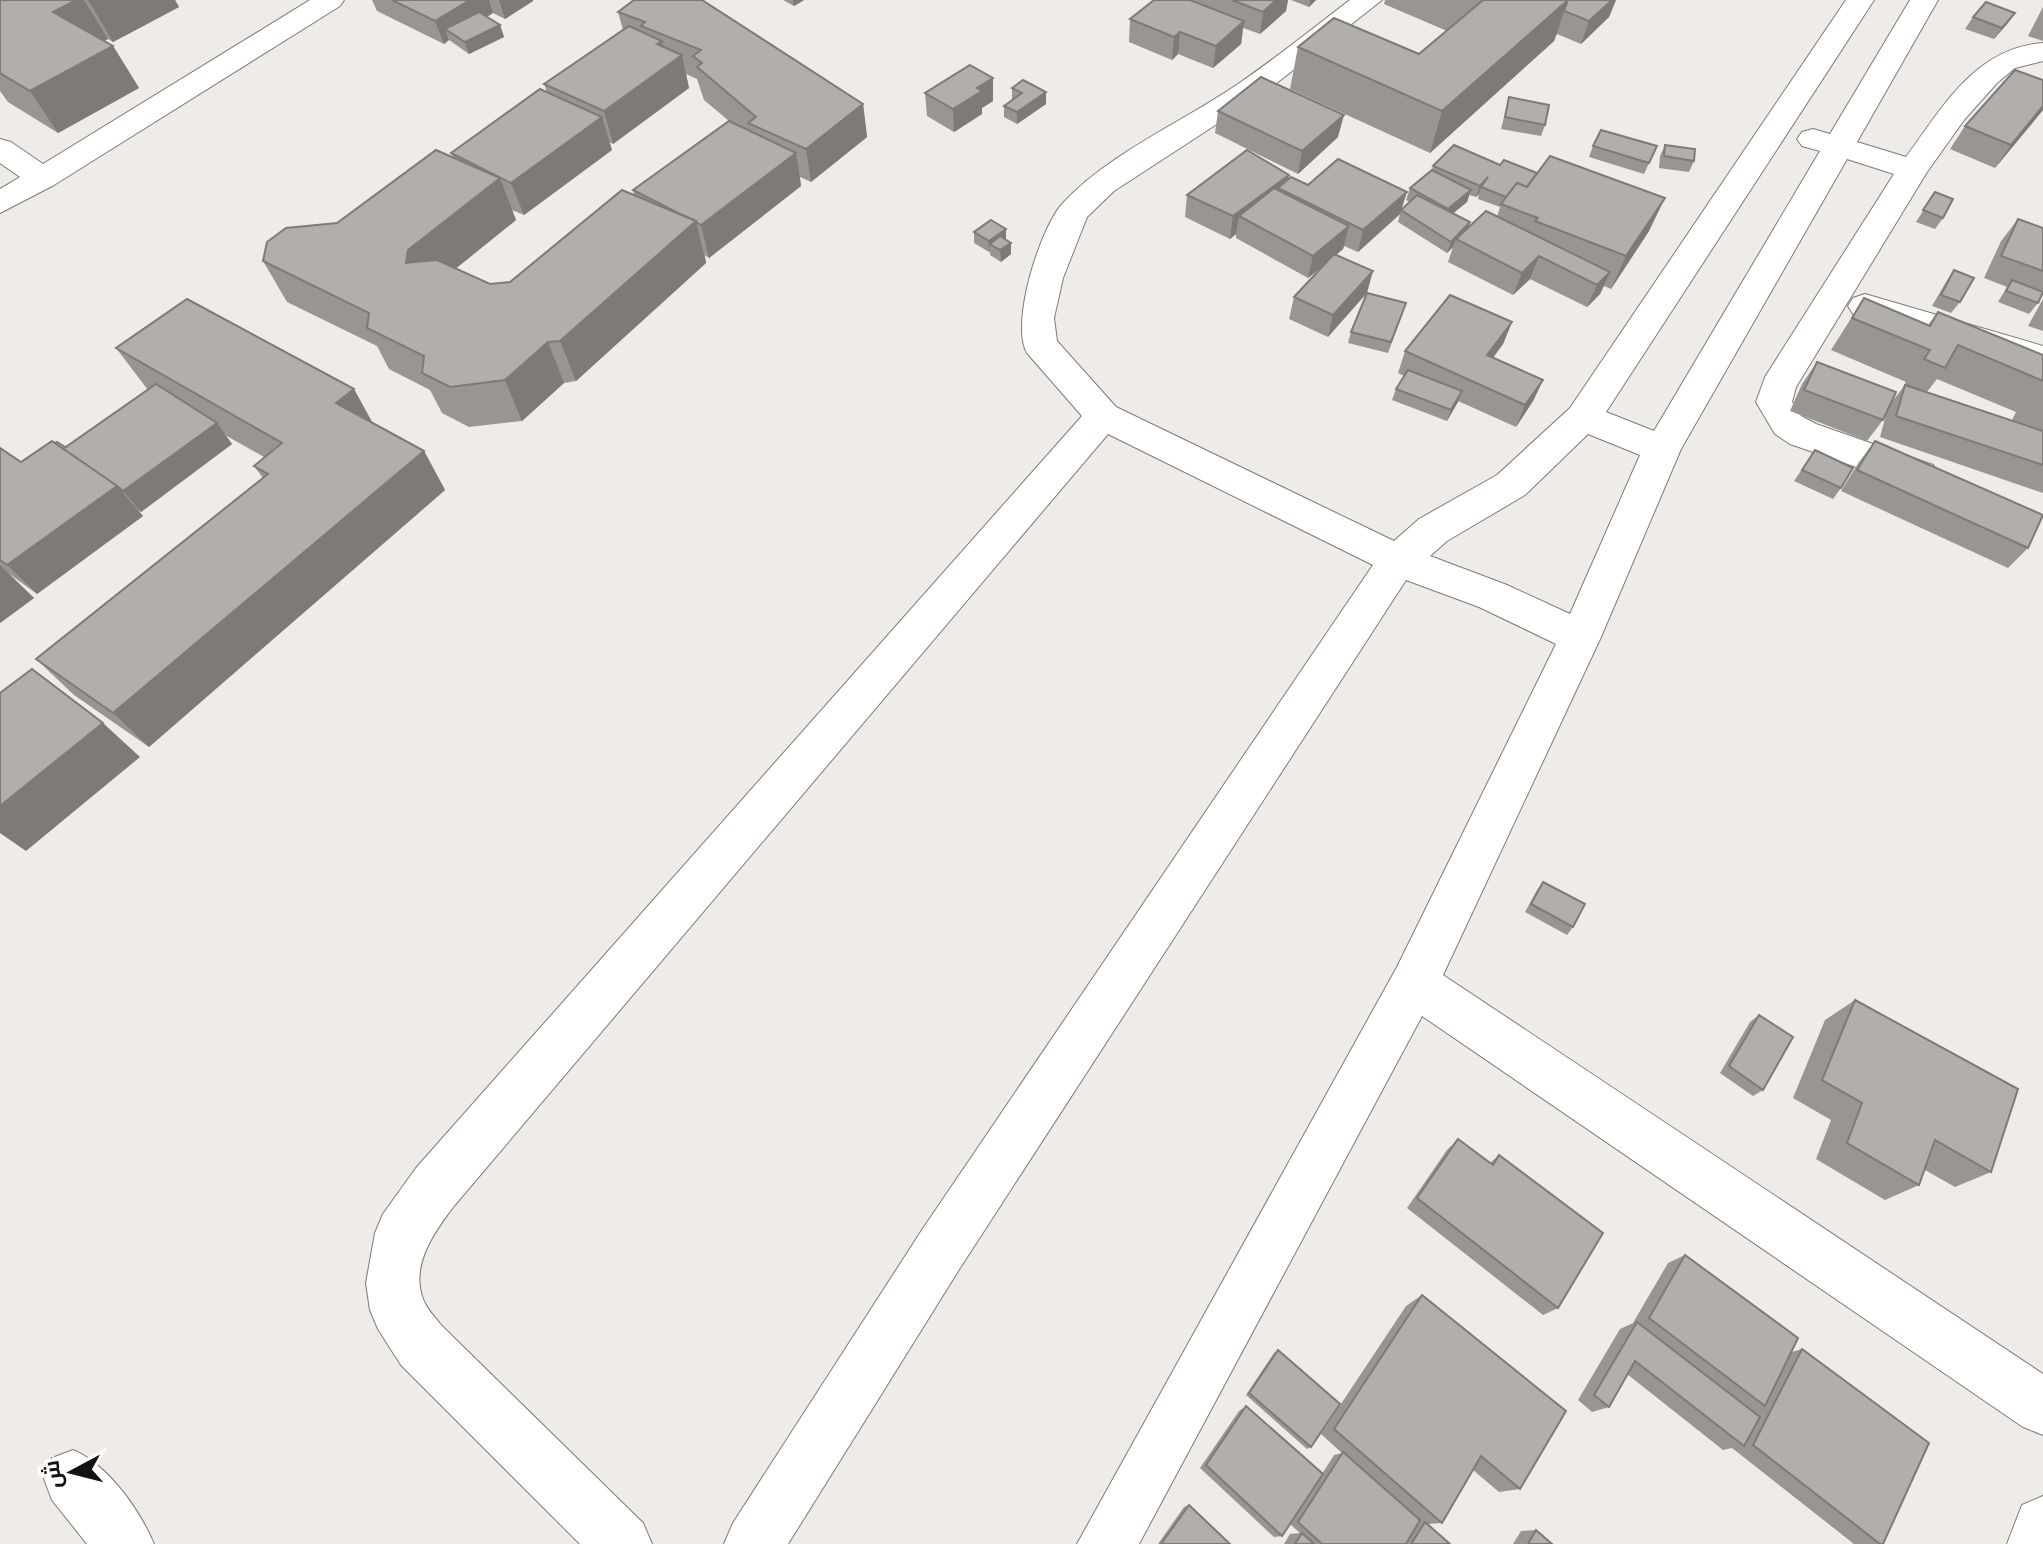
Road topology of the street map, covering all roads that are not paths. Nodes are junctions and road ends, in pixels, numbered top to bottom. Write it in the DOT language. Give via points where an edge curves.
graph roads {
  1 [pos="330,0"];
  2 [pos="1368,0"];
  3 [pos="1860,0"];
  4 [pos="1924,0"];
  5 [pos="2043,52"];
  6 [pos="1776,127"];
  7 [pos="1840,147"];
  8 [pos="0,149"];
  9 [pos="1913,169"];
  10 [pos="43,178"];
  11 [pos="0,203"];
  12 [pos="1833,298"];
  13 [pos="1797,356"];
  14 [pos="2043,358"];
  15 [pos="1834,372"];
  16 [pos="1103,416"];
  17 [pos="1583,417"];
  18 [pos="1662,449"];
  19 [pos="1949,485"];
  20 [pos="1398,560"];
  21 [pos="1580,637"];
  22 [pos="1414,983"];
  23 [pos="2043,1407"];
  24 [pos="73,1479"];
  25 [pos="2043,1526"];
  26 [pos="124,1544"];
  27 [pos="622,1544"];
  28 [pos="754,1544"];
  29 [pos="1107,1544"];
  30 [pos="2037,1544"];
  1 -- 10 [label="street"];
  2 -- 16 [label="street" via="1249,90 1103,184 1072,213 1046,278 1037,318 1040,344"];
  3 -- 6 [label="street"];
  4 -- 7 [label="street"];
  5 -- 9 [label="street" via="2014,55 2001,80"];
  6 -- 7 [label="street"];
  6 -- 17 [label="street"];
  7 -- 9 [label="street"];
  7 -- 18 [label="street"];
  8 -- 10 [label="street"];
  9 -- 12 [label="street"];
  10 -- 11 [label="street"];
  12 -- 13 [label="street"];
  12 -- 14 [label="street"];
  13 -- 15 [label="street"];
  13 -- 19 [label="street" via="1774,395 1776,409 1788,425"];
  16 -- 20 [label="street"];
  16 -- 27 [label="street" via="435,1187 402,1233 393,1283 397,1310 421,1345"];
  17 -- 18 [label="street"];
  17 -- 20 [label="street" via="1511,485 1433,530"];
  18 -- 21 [label="street"];
  20 -- 21 [label="street"];
  20 -- 28 [label="street" via="941,1249"];
  21 -- 22 [label="street"];
  22 -- 23 [label="street"];
  22 -- 29 [label="street"];
  24 -- 26 [label="street"];
  25 -- 30 [label="street"];
}
